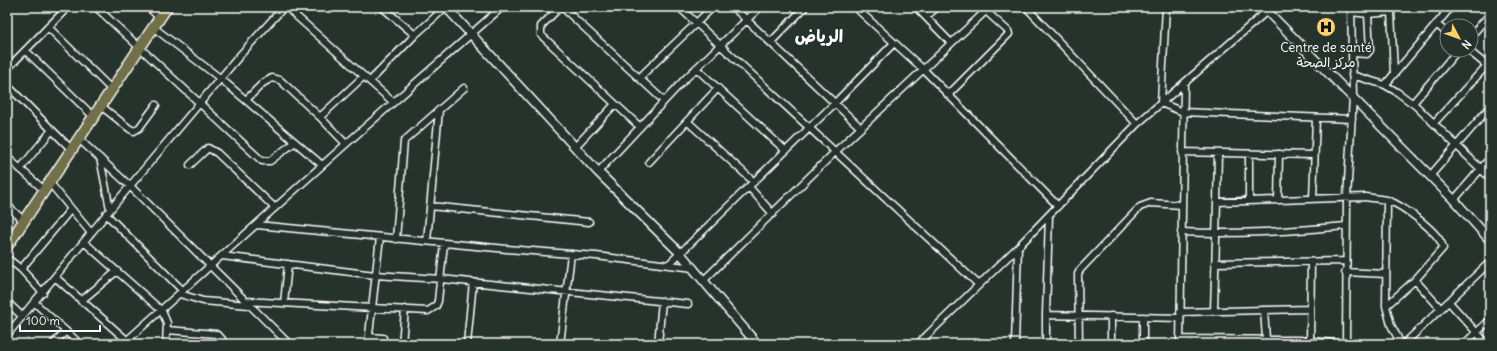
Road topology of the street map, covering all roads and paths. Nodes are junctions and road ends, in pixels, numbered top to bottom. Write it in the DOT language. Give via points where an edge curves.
graph roads {
  1 [pos="68,7"];
  2 [pos="96,7"];
  3 [pos="148,7"];
  4 [pos="167,7"];
  5 [pos="382,7"];
  6 [pos="446,7"];
  7 [pos="502,7"];
  8 [pos="561,7"];
  9 [pos="678,7"];
  10 [pos="713,7"];
  11 [pos="733,7"];
  12 [pos="760,7"];
  13 [pos="805,7"];
  14 [pos="855,7"];
  15 [pos="916,7"];
  16 [pos="937,7"];
  17 [pos="1026,7"];
  18 [pos="1166,7"];
  19 [pos="1438,7"];
  20 [pos="1451,7"];
  21 [pos="283,8"];
  22 [pos="1267,8"];
  23 [pos="988,9"];
  24 [pos="494,10"];
  25 [pos="1351,10"];
  26 [pos="1391,10"];
  27 [pos="1446,13"];
  28 [pos="1368,14"];
  29 [pos="1490,14"];
  30 [pos="926,17"];
  31 [pos="160,18"];
  32 [pos="747,20"];
  33 [pos="696,23"];
  34 [pos="1436,24"];
  35 [pos="1439,26"];
  36 [pos="48,27"];
  37 [pos="153,27"];
  38 [pos="1479,27"];
  39 [pos="471,34"];
  40 [pos="414,35"];
  41 [pos="770,42"];
  42 [pos="894,43"];
  43 [pos="952,43"];
  44 [pos="720,45"];
  45 [pos="140,48"];
  46 [pos="26,51"];
  47 [pos="1352,53"];
  48 [pos="1451,58"];
  49 [pos="1479,58"];
  50 [pos="1489,65"];
  51 [pos="696,68"];
  52 [pos="923,69"];
  53 [pos="7,70"];
  54 [pos="1394,73"];
  55 [pos="1352,75"];
  56 [pos="364,76"];
  57 [pos="640,77"];
  58 [pos="221,79"];
  59 [pos="370,81"];
  60 [pos="1184,83"];
  61 [pos="1385,85"];
  62 [pos="7,86"];
  63 [pos="464,88"];
  64 [pos="718,88"];
  65 [pos="112,90"];
  66 [pos="948,95"];
  67 [pos="1353,97"];
  68 [pos="246,100"];
  69 [pos="664,101"];
  70 [pos="393,102"];
  71 [pos="835,103"];
  72 [pos="1161,103"];
  73 [pos="1412,103"];
  74 [pos="200,104"];
  75 [pos="615,104"];
  76 [pos="156,105"];
  77 [pos="101,106"];
  78 [pos="1490,107"];
  79 [pos="439,110"];
  80 [pos="1183,112"];
  81 [pos="94,117"];
  82 [pos="320,117"];
  83 [pos="1316,118"];
  84 [pos="1352,119"];
  85 [pos="688,121"];
  86 [pos="1138,124"];
  87 [pos="1434,124"];
  88 [pos="639,126"];
  89 [pos="810,128"];
  90 [pos="861,128"];
  91 [pos="52,130"];
  92 [pos="79,139"];
  93 [pos="295,142"];
  94 [pos="346,144"];
  95 [pos="1456,145"];
  96 [pos="575,147"];
  97 [pos="72,150"];
  98 [pos="786,151"];
  99 [pos="835,152"];
  100 [pos="1182,152"];
  101 [pos="1218,153"];
  102 [pos="1279,154"];
  103 [pos="1249,155"];
  104 [pos="1314,155"];
  105 [pos="7,157"];
  106 [pos="100,158"];
  107 [pos="1490,158"];
  108 [pos="650,162"];
  109 [pos="190,165"];
  110 [pos="322,165"];
  111 [pos="20,169"];
  112 [pos="1481,169"];
  113 [pos="598,172"];
  114 [pos="1430,176"];
  115 [pos="1490,178"];
  116 [pos="754,182"];
  117 [pos="130,186"];
  118 [pos="47,187"];
  119 [pos="749,187"];
  120 [pos="1347,198"];
  121 [pos="1313,199"];
  122 [pos="1278,200"];
  123 [pos="1387,200"];
  124 [pos="1454,200"];
  125 [pos="1249,201"];
  126 [pos="1217,202"];
  127 [pos="7,205"];
  128 [pos="1182,205"];
  129 [pos="430,206"];
  130 [pos="1058,206"];
  131 [pos="275,208"];
  132 [pos="71,209"];
  133 [pos="108,211"];
  134 [pos="773,214"];
  135 [pos="1050,215"];
  136 [pos="24,221"];
  137 [pos="589,222"];
  138 [pos="258,225"];
  139 [pos="1346,226"];
  140 [pos="1181,232"];
  141 [pos="91,233"];
  142 [pos="1216,233"];
  143 [pos="380,237"];
  144 [pos="396,239"];
  145 [pos="1490,240"];
  146 [pos="84,242"];
  147 [pos="427,242"];
  148 [pos="444,243"];
  149 [pos="7,246"];
  150 [pos="1018,247"];
  151 [pos="680,253"];
  152 [pos="570,254"];
  153 [pos="222,256"];
  154 [pos="7,258"];
  155 [pos="1345,261"];
  156 [pos="1311,262"];
  157 [pos="1490,262"];
  158 [pos="1215,263"];
  159 [pos="288,264"];
  160 [pos="668,265"];
  161 [pos="210,267"];
  162 [pos="694,268"];
  163 [pos="21,269"];
  164 [pos="117,271"];
  165 [pos="1345,272"];
  166 [pos="1386,274"];
  167 [pos="375,275"];
  168 [pos="55,277"];
  169 [pos="441,279"];
  170 [pos="704,280"];
  171 [pos="1415,280"];
  172 [pos="473,282"];
  173 [pos="979,285"];
  174 [pos="566,291"];
  175 [pos="43,293"];
  176 [pos="182,293"];
  177 [pos="81,301"];
  178 [pos="662,301"];
  179 [pos="7,302"];
  180 [pos="1449,302"];
  181 [pos="35,303"];
  182 [pos="247,303"];
  183 [pos="284,303"];
  184 [pos="688,304"];
  185 [pos="1386,306"];
  186 [pos="372,307"];
  187 [pos="405,309"];
  188 [pos="1310,309"];
  189 [pos="1441,309"];
  190 [pos="1264,310"];
  191 [pos="162,311"];
  192 [pos="1214,311"];
  193 [pos="1046,315"];
  194 [pos="1180,315"];
  195 [pos="23,316"];
  196 [pos="1079,316"];
  197 [pos="1111,316"];
  198 [pos="1143,317"];
  199 [pos="1490,320"];
  200 [pos="167,330"];
  201 [pos="66,331"];
  202 [pos="1477,332"];
  203 [pos="7,335"];
  204 [pos="369,337"];
  205 [pos="384,338"];
  206 [pos="1266,339"];
  207 [pos="1213,341"];
  208 [pos="1180,342"];
  209 [pos="1311,342"];
  210 [pos="127,343"];
  211 [pos="52,344"];
  212 [pos="80,344"];
  213 [pos="166,344"];
  214 [pos="223,344"];
  215 [pos="289,344"];
  216 [pos="368,344"];
  217 [pos="402,344"];
  218 [pos="467,344"];
  219 [pos="560,344"];
  220 [pos="658,344"];
  221 [pos="757,344"];
  222 [pos="918,344"];
  223 [pos="1015,344"];
  224 [pos="1046,344"];
  225 [pos="1078,344"];
  226 [pos="1111,344"];
  227 [pos="1143,344"];
  228 [pos="1346,344"];
  229 [pos="1401,344"];
  230 [pos="1404,344"];
  231 [pos="1464,344"];
  232 [pos="1487,344"];
  1 -- 36 [label="street"];
  2 -- 45 [label="street"];
  3 -- 31 [label="street"];
  4 -- 31 [label="main road"];
  5 -- 40 [label="street"];
  6 -- 39 [label="street"];
  6 -- 40 [label="street"];
  7 -- 24 [label="street"];
  8 -- 57 [label="street"];
  8 -- 75 [label="street" via="541,26 541,35"];
  9 -- 33 [label="street"];
  10 -- 33 [label="street"];
  11 -- 32 [label="street"];
  12 -- 32 [label="street"];
  13 -- 41 [label="street"];
  14 -- 42 [label="street"];
  15 -- 30 [label="street"];
  16 -- 30 [label="street"];
  17 -- 86 [label="street"];
  18 -- 72 [label="street"];
  19 -- 27 [label="street"];
  20 -- 27 [label="street"];
  21 -- 56 [label="street"];
  21 -- 58 [label="street"];
  22 -- 60 [label="street"];
  22 -- 67 [label="street"];
  23 -- 43 [label="street"];
  23 -- 66 [label="street" via="1009,34"];
  24 -- 39 [label="street"];
  25 -- 28 [label="street"];
  25 -- 47 [label="street"];
  26 -- 28 [label="street"];
  26 -- 54 [label="street"];
  27 -- 34 [label="street"];
  28 -- 47 [label="street" via="1370,50 1367,54"];
  29 -- 38 [label="street"];
  30 -- 43 [label="street"];
  31 -- 37 [label="main road"];
  32 -- 41 [label="street"];
  32 -- 44 [label="street"];
  33 -- 44 [label="street"];
  33 -- 57 [label="street"];
  34 -- 35 [label="street"];
  34 -- 54 [label="street"];
  36 -- 46 [label="street"];
  36 -- 65 [label="street"];
  37 -- 45 [label="main road"];
  37 -- 58 [label="street"];
  39 -- 70 [label="street"];
  39 -- 96 [label="street"];
  40 -- 59 [label="street"];
  41 -- 71 [label="street"];
  42 -- 52 [label="street"];
  42 -- 71 [label="street"];
  43 -- 52 [label="street"];
  44 -- 51 [label="street"];
  44 -- 89 [label="street"];
  45 -- 65 [label="main road"];
  45 -- 74 [label="street"];
  46 -- 53 [label="street"];
  46 -- 81 [label="street"];
  47 -- 55 [label="street"];
  48 -- 73 [label="street"];
  49 -- 50 [label="street"];
  50 -- 87 [label="street"];
  51 -- 64 [label="street"];
  51 -- 69 [label="street"];
  52 -- 66 [label="street"];
  52 -- 90 [label="street"];
  54 -- 61 [label="street"];
  55 -- 61 [label="street"];
  55 -- 67 [label="street"];
  56 -- 59 [label="street"];
  56 -- 82 [label="street"];
  57 -- 69 [label="street"];
  58 -- 68 [label="street"];
  58 -- 74 [label="street"];
  59 -- 70 [label="street"];
  60 -- 72 [label="street"];
  60 -- 80 [label="street"];
  61 -- 73 [label="street"];
  62 -- 91 [label="street"];
  63 -- 79 [label="street"];
  64 -- 85 [label="street"];
  64 -- 98 [label="street"];
  65 -- 77 [label="main road"];
  66 -- 130 [label="street"];
  67 -- 84 [label="street"];
  67 -- 114 [label="street"];
  68 -- 82 [label="street" via="272,78 280,80"];
  68 -- 93 [label="street"];
  69 -- 88 [label="street"];
  70 -- 94 [label="street"];
  71 -- 89 [label="street"];
  71 -- 90 [label="street"];
  72 -- 80 [label="street"];
  72 -- 86 [label="street"];
  73 -- 87 [label="street"];
  74 -- 93 [label="street" via="262,161 270,161"];
  74 -- 117 [label="street"];
  75 -- 88 [label="street"];
  75 -- 96 [label="street"];
  76 -- 77 [label="street" via="139,128 134,130"];
  77 -- 81 [label="main road"];
  78 -- 95 [label="street"];
  79 -- 129 [label="street"];
  79 -- 144 [label="street" via="404,141"];
  80 -- 83 [label="street"];
  80 -- 100 [label="street"];
  81 -- 92 [label="main road"];
  82 -- 94 [label="street"];
  83 -- 84 [label="street"];
  83 -- 104 [label="street"];
  84 -- 120 [label="street"];
  85 -- 108 [label="street"];
  85 -- 116 [label="street"];
  86 -- 130 [label="street"];
  87 -- 95 [label="street"];
  88 -- 113 [label="street"];
  89 -- 98 [label="street"];
  89 -- 99 [label="street"];
  90 -- 99 [label="street"];
  91 -- 97 [label="street"];
  91 -- 111 [label="street"];
  92 -- 97 [label="main road"];
  92 -- 106 [label="street"];
  93 -- 110 [label="street"];
  94 -- 110 [label="street"];
  95 -- 112 [label="street"];
  95 -- 114 [label="street"];
  96 -- 113 [label="street"];
  97 -- 118 [label="main road"];
  98 -- 116 [label="street"];
  99 -- 134 [label="street"];
  99 -- 173 [label="street"];
  100 -- 101 [label="street"];
  100 -- 128 [label="street"];
  101 -- 103 [label="street"];
  101 -- 126 [label="street"];
  102 -- 103 [label="street"];
  102 -- 104 [label="street"];
  102 -- 122 [label="street"];
  103 -- 125 [label="street"];
  104 -- 121 [label="street"];
  105 -- 111 [label="street"];
  106 -- 117 [label="street"];
  106 -- 133 [label="street"];
  107 -- 112 [label="street"];
  109 -- 131 [label="street" via="208,148"];
  110 -- 131 [label="street"];
  111 -- 118 [label="street"];
  112 -- 115 [label="street"];
  112 -- 124 [label="street"];
  113 -- 151 [label="street"];
  114 -- 124 [label="street"];
  116 -- 119 [label="street"];
  117 -- 133 [label="street"];
  117 -- 161 [label="street"];
  118 -- 132 [label="street"];
  118 -- 136 [label="main road"];
  119 -- 134 [label="street"];
  119 -- 151 [label="street"];
  120 -- 121 [label="street"];
  120 -- 123 [label="street"];
  120 -- 139 [label="street"];
  121 -- 122 [label="street"];
  122 -- 125 [label="street"];
  123 -- 166 [label="street"];
  123 -- 171 [label="street" via="1404,207 1423,223 1443,246 1441,252"];
  124 -- 145 [label="street"];
  125 -- 126 [label="street"];
  126 -- 142 [label="street"];
  127 -- 136 [label="street"];
  128 -- 140 [label="street"];
  128 -- 196 [label="street" via="1151,203 1140,207 1084,264 1078,274"];
  129 -- 137 [label="street"];
  129 -- 147 [label="street"];
  130 -- 135 [label="street"];
  131 -- 138 [label="street"];
  132 -- 141 [label="street"];
  132 -- 163 [label="street"];
  133 -- 141 [label="street"];
  133 -- 176 [label="street"];
  134 -- 170 [label="street"];
  135 -- 150 [label="street"];
  135 -- 193 [label="street"];
  136 -- 149 [label="main road"];
  138 -- 143 [label="street"];
  138 -- 153 [label="street"];
  139 -- 142 [label="street" via="1296,231"];
  139 -- 155 [label="street"];
  140 -- 142 [label="street"];
  140 -- 194 [label="street"];
  141 -- 146 [label="street"];
  142 -- 158 [label="street"];
  143 -- 144 [label="street"];
  143 -- 167 [label="street"];
  144 -- 147 [label="street"];
  146 -- 164 [label="street"];
  146 -- 168 [label="street"];
  147 -- 148 [label="street"];
  148 -- 152 [label="street"];
  148 -- 169 [label="street"];
  150 -- 173 [label="street"];
  150 -- 223 [label="street"];
  151 -- 160 [label="street"];
  151 -- 162 [label="street"];
  152 -- 160 [label="street"];
  152 -- 174 [label="street"];
  153 -- 159 [label="street"];
  153 -- 161 [label="street"];
  154 -- 163 [label="street"];
  155 -- 156 [label="street"];
  155 -- 165 [label="street"];
  156 -- 158 [label="street"];
  156 -- 188 [label="street"];
  157 -- 180 [label="street"];
  158 -- 192 [label="street"];
  159 -- 167 [label="street"];
  159 -- 183 [label="street"];
  160 -- 162 [label="street"];
  161 -- 176 [label="street"];
  161 -- 182 [label="street"];
  162 -- 170 [label="street"];
  163 -- 175 [label="street"];
  164 -- 177 [label="street"];
  164 -- 191 [label="street"];
  165 -- 166 [label="street"];
  165 -- 228 [label="street"];
  166 -- 185 [label="street"];
  167 -- 169 [label="street"];
  167 -- 186 [label="street"];
  168 -- 175 [label="street"];
  168 -- 177 [label="street"];
  169 -- 172 [label="street"];
  169 -- 187 [label="street" via="438,301 433,309"];
  170 -- 221 [label="street"];
  171 -- 185 [label="street"];
  171 -- 189 [label="street"];
  172 -- 174 [label="street"];
  172 -- 218 [label="street"];
  173 -- 222 [label="street"];
  174 -- 178 [label="street"];
  174 -- 219 [label="street"];
  175 -- 181 [label="street"];
  176 -- 182 [label="street" via="203,302"];
  176 -- 191 [label="street"];
  177 -- 210 [label="street"];
  178 -- 184 [label="street"];
  178 -- 220 [label="street"];
  179 -- 195 [label="street"];
  180 -- 189 [label="street"];
  180 -- 202 [label="street"];
  181 -- 195 [label="street"];
  181 -- 201 [label="street"];
  182 -- 183 [label="street"];
  182 -- 215 [label="street"];
  183 -- 186 [label="street"];
  185 -- 229 [label="street" via="1391,325"];
  186 -- 187 [label="street"];
  186 -- 204 [label="street"];
  187 -- 217 [label="street"];
  188 -- 190 [label="street"];
  188 -- 209 [label="street"];
  189 -- 230 [label="street"];
  190 -- 192 [label="street"];
  190 -- 206 [label="street"];
  191 -- 200 [label="street"];
  191 -- 210 [label="street"];
  192 -- 194 [label="street"];
  193 -- 196 [label="street"];
  193 -- 224 [label="street"];
  194 -- 198 [label="street"];
  194 -- 208 [label="street"];
  195 -- 203 [label="street"];
  196 -- 197 [label="street"];
  196 -- 225 [label="street"];
  197 -- 198 [label="street"];
  197 -- 226 [label="street"];
  198 -- 227 [label="street"];
  199 -- 202 [label="street"];
  200 -- 213 [label="street"];
  200 -- 214 [label="street" via="216,334 222,339"];
  201 -- 211 [label="street"];
  201 -- 212 [label="street"];
  202 -- 231 [label="street"];
  202 -- 232 [label="street"];
  204 -- 205 [label="street"];
  204 -- 216 [label="street"];
  206 -- 207 [label="street"];
  206 -- 209 [label="street"];
  207 -- 208 [label="street"];
  209 -- 228 [label="street"];
}
